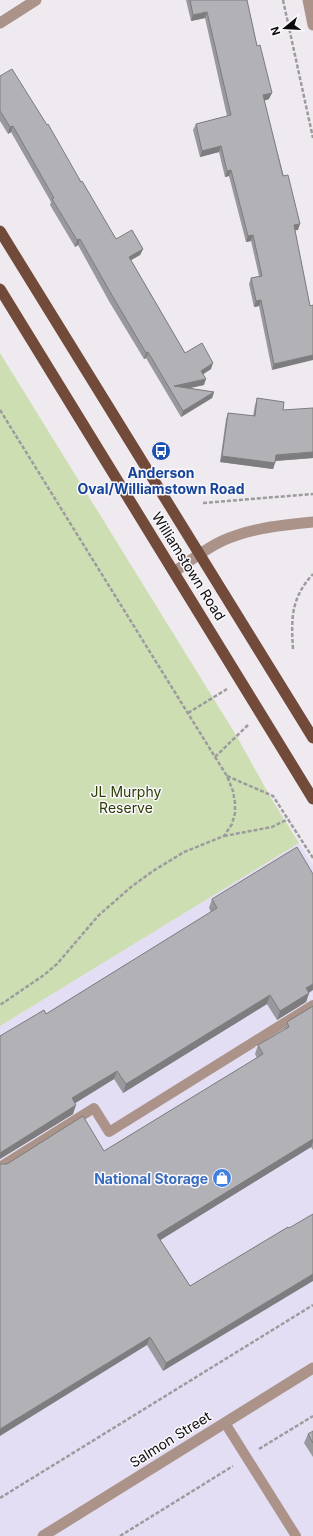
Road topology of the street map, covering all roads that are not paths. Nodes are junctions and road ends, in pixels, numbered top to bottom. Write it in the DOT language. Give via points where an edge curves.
graph roads {
  1 [pos="36,0"];
  2 [pos="308,0"];
  3 [pos="0,23"];
  4 [pos="313,25"];
  5 [pos="0,231"];
  6 [pos="0,289"];
  7 [pos="313,522"];
  8 [pos="200,555"];
  9 [pos="174,572"];
  10 [pos="313,738"];
  11 [pos="313,799"];
  12 [pos="313,1005"];
  13 [pos="0,1167"];
  14 [pos="313,1368"];
  15 [pos="225,1423"];
  16 [pos="43,1536"];
  17 [pos="296,1536"];
  1 -- 3 [label="street"];
  2 -- 4 [label="street"];
  5 -- 8 [label="main road, Williamstown Road"];
  6 -- 9 [label="main road, Williamstown Road"];
  7 -- 8 [label="street" via="257,529 223,541"];
  8 -- 9 [label="street"];
  8 -- 10 [label="main road, Williamstown Road"];
  9 -- 11 [label="main road, Williamstown Road"];
  12 -- 13 [label="lane" via="109,1132 94,1108"];
  14 -- 15 [label="street, Salmon Street"];
  15 -- 16 [label="street, Salmon Street"];
  15 -- 17 [label="lane"];
}
